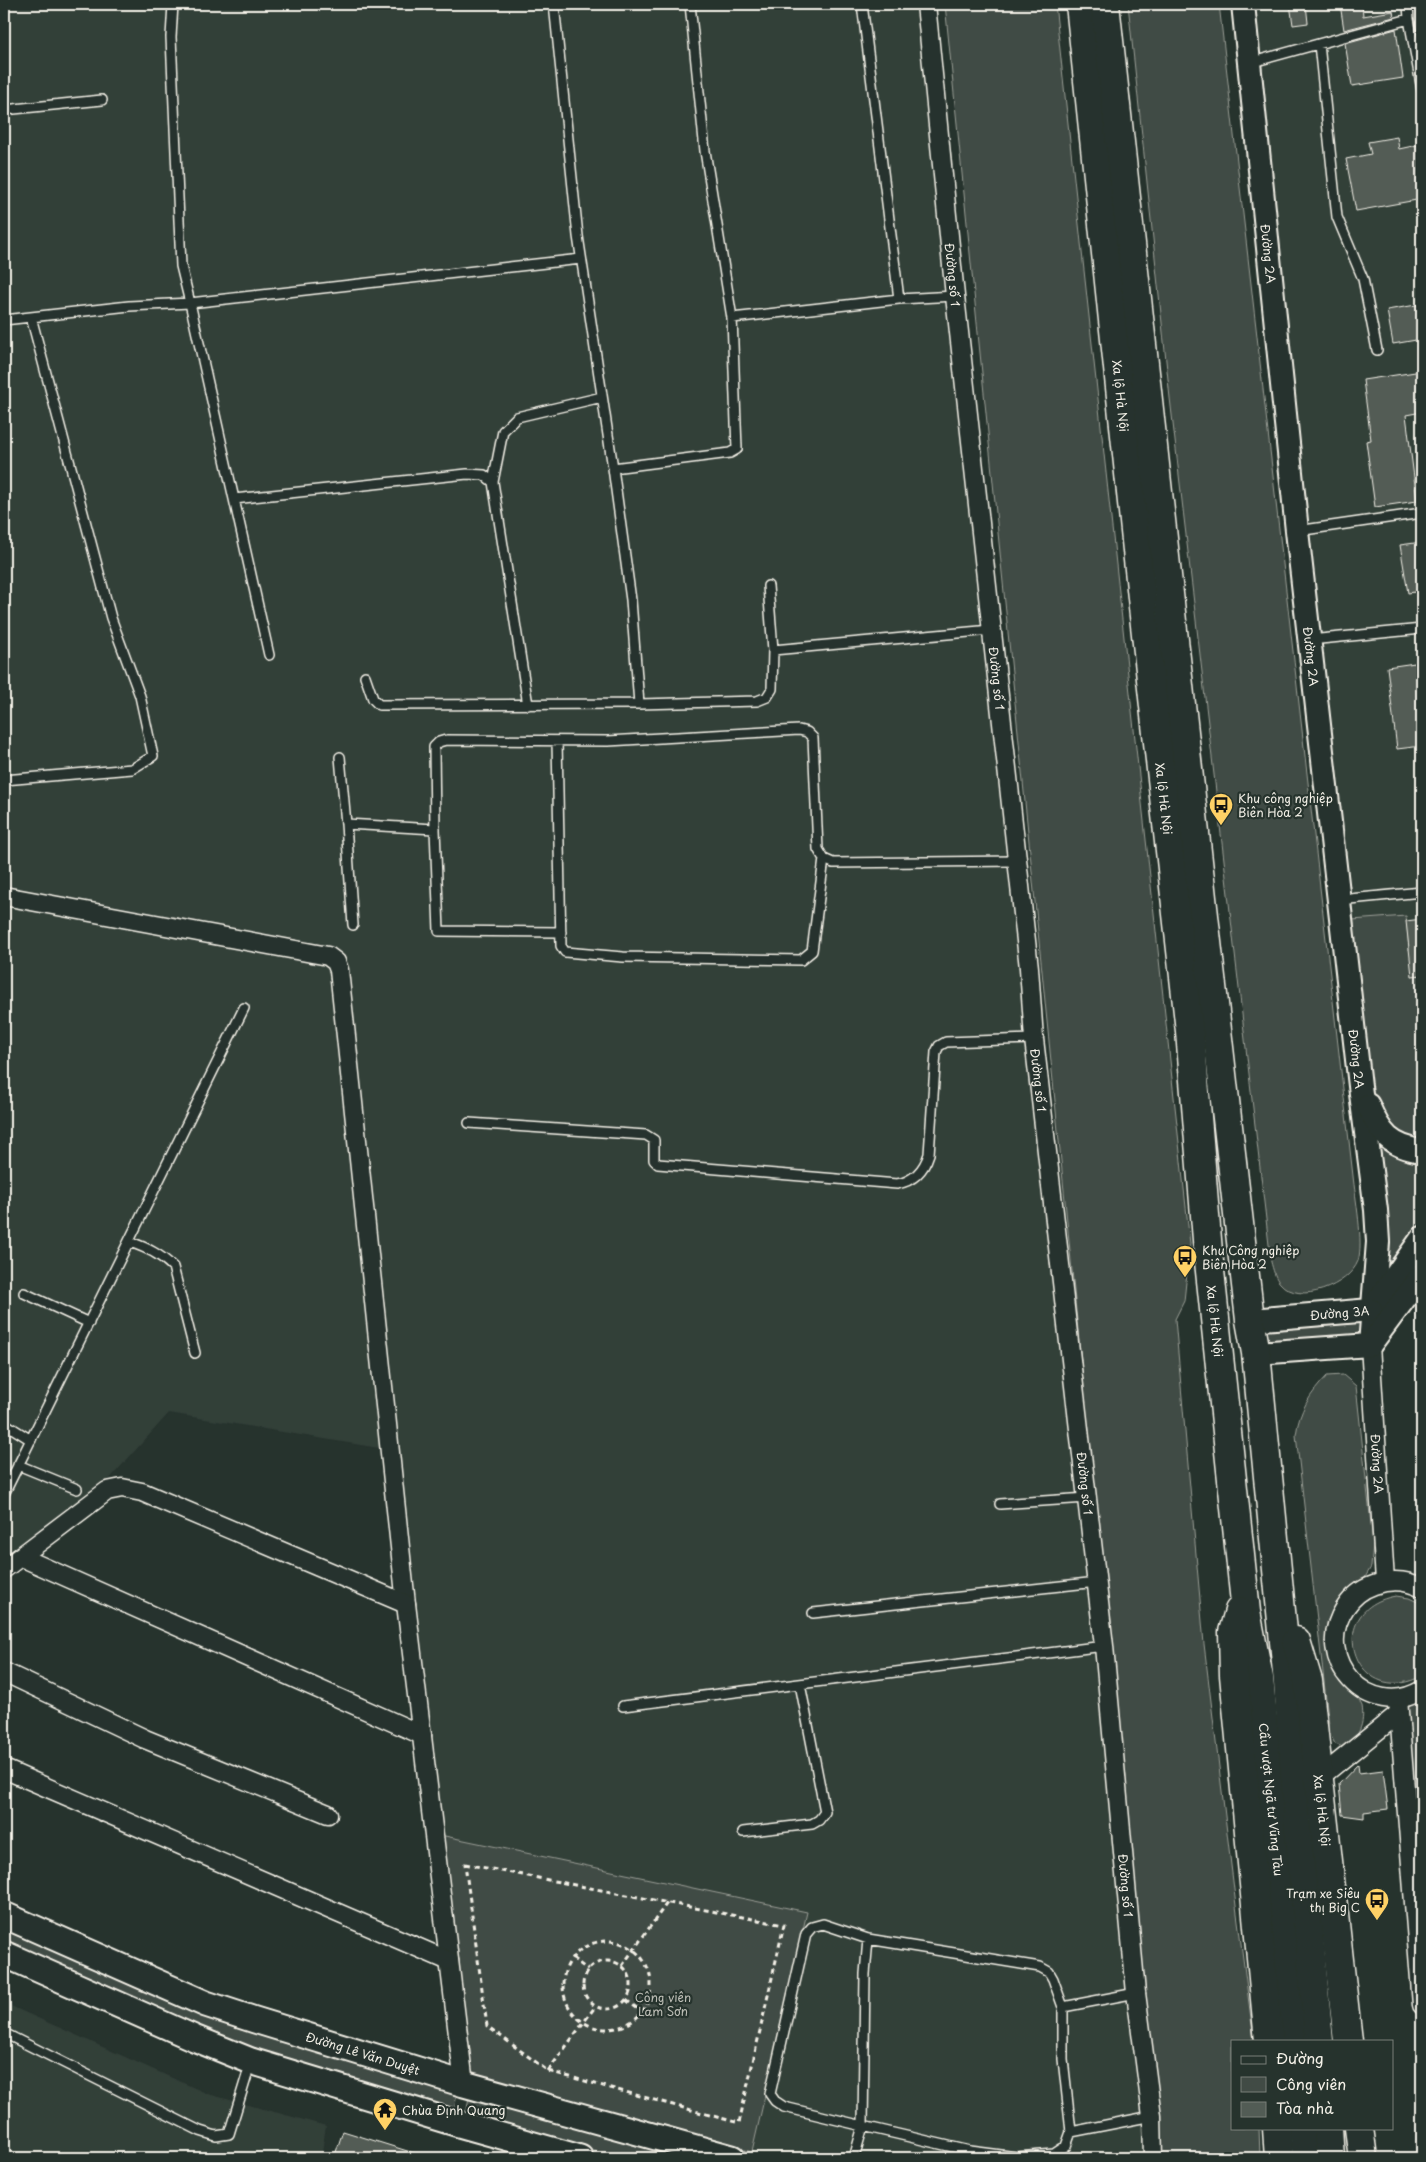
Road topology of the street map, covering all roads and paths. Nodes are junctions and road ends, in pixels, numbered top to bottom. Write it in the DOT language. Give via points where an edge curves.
graph roads {
  1 [pos="173,4"];
  2 [pos="554,4"];
  3 [pos="690,4"];
  4 [pos="862,4"];
  5 [pos="926,4"];
  6 [pos="1080,4"];
  7 [pos="1105,4"];
  8 [pos="1243,4"];
  9 [pos="1408,4"];
  10 [pos="1409,19"];
  11 [pos="1319,44"];
  12 [pos="1249,63"];
  13 [pos="1422,90"];
  14 [pos="102,100"];
  15 [pos="4,110"];
  16 [pos="581,259"];
  17 [pos="955,296"];
  18 [pos="899,299"];
  19 [pos="190,303"];
  20 [pos="31,317"];
  21 [pos="732,318"];
  22 [pos="4,320"];
  23 [pos="1377,350"];
  24 [pos="602,397"];
  25 [pos="612,468"];
  26 [pos="493,482"];
  27 [pos="234,499"];
  28 [pos="1422,513"];
  29 [pos="1297,531"];
  30 [pos="768,586"];
  31 [pos="1422,629"];
  32 [pos="991,630"];
  33 [pos="1310,640"];
  34 [pos="773,650"];
  35 [pos="269,655"];
  36 [pos="365,676"];
  37 [pos="639,704"];
  38 [pos="528,705"];
  39 [pos="557,741"];
  40 [pos="340,757"];
  41 [pos="4,780"];
  42 [pos="346,824"];
  43 [pos="435,829"];
  44 [pos="824,859"];
  45 [pos="1017,861"];
  46 [pos="1422,892"];
  47 [pos="4,896"];
  48 [pos="1339,900"];
  49 [pos="353,925"];
  50 [pos="561,932"];
  51 [pos="244,1008"];
  52 [pos="1034,1039"];
  53 [pos="1360,1086"];
  54 [pos="469,1123"];
  55 [pos="1422,1151"];
  56 [pos="1422,1238"];
  57 [pos="130,1242"];
  58 [pos="1422,1275"];
  59 [pos="24,1293"];
  60 [pos="1372,1310"];
  61 [pos="1250,1320"];
  62 [pos="89,1323"];
  63 [pos="1370,1345"];
  64 [pos="195,1353"];
  65 [pos="1256,1353"];
  66 [pos="4,1423"];
  67 [pos="31,1440"];
  68 [pos="18,1465"];
  69 [pos="77,1488"];
  70 [pos="4,1494"];
  71 [pos="1087,1498"];
  72 [pos="1000,1504"];
  73 [pos="21,1557"];
  74 [pos="4,1569"];
  75 [pos="1385,1581"];
  76 [pos="1097,1582"];
  77 [pos="1278,1584"];
  78 [pos="1422,1588"];
  79 [pos="1244,1593"];
  80 [pos="406,1604"];
  81 [pos="813,1613"];
  82 [pos="1104,1646"];
  83 [pos="4,1672"];
  84 [pos="1259,1678"];
  85 [pos="1288,1682"];
  86 [pos="800,1684"];
  87 [pos="1422,1690"];
  88 [pos="623,1706"];
  89 [pos="1398,1706"];
  90 [pos="422,1735"];
  91 [pos="4,1769"];
  92 [pos="1319,1778"];
  93 [pos="328,1814"];
  94 [pos="743,1832"];
  95 [pos="667,1903"];
  96 [pos="6,1922"];
  97 [pos="868,1939"];
  98 [pos="634,1949"];
  99 [pos="4,1954"];
  100 [pos="572,1958"];
  101 [pos="449,1961"];
  102 [pos="622,1966"];
  103 [pos="588,1970"];
  104 [pos="1136,1993"];
  105 [pos="626,2000"];
  106 [pos="1422,2005"];
  107 [pos="595,2007"];
  108 [pos="1063,2007"];
  109 [pos="642,2012"];
  110 [pos="584,2023"];
  111 [pos="4,2033"];
  112 [pos="1269,2040"];
  113 [pos="1296,2040"];
  114 [pos="1319,2040"];
  115 [pos="1348,2040"];
  116 [pos="251,2061"];
  117 [pos="548,2071"];
  118 [pos="464,2084"];
  119 [pos="1152,2116"];
  120 [pos="459,2124"];
  121 [pos="863,2126"];
  122 [pos="1277,2130"];
  123 [pos="1304,2130"];
  124 [pos="1328,2130"];
  125 [pos="1359,2130"];
  126 [pos="1071,2132"];
  127 [pos="565,2156"];
  128 [pos="732,2158"];
  129 [pos="854,2158"];
  130 [pos="1153,2158"];
  131 [pos="1279,2158"];
  132 [pos="1306,2158"];
  133 [pos="1330,2158"];
  134 [pos="1363,2158"];
  1 -- 19 [label="lane" via="170,37 181,266"];
  2 -- 16 [label="lane"];
  3 -- 21 [label="lane" via="704,151"];
  4 -- 18 [label="lane"];
  5 -- 17 [label="street, Đường số 1"];
  6 -- 79 [label="highway, Xa lộ Hà Nội" via="1189,1022 1208,1252"];
  7 -- 61 [label="highway, Xa lộ Hà Nội"];
  8 -- 12 [label="street, Đường 2A"];
  9 -- 10 [label="lane"];
  10 -- 11 [label="lane"];
  10 -- 13 [label="lane"];
  11 -- 12 [label="lane"];
  11 -- 23 [label="lane" via="1338,218 1362,279"];
  12 -- 29 [label="street, Đường 2A"];
  14 -- 15 [label="lane"];
  16 -- 19 [label="lane"];
  16 -- 24 [label="lane"];
  17 -- 18 [label="lane"];
  17 -- 32 [label="street, Đường số 1"];
  18 -- 21 [label="lane"];
  19 -- 20 [label="lane"];
  19 -- 27 [label="lane"];
  20 -- 22 [label="lane"];
  20 -- 41 [label="lane" via="111,618 140,696 153,756 132,769"];
  21 -- 25 [label="lane" via="737,449 730,453"];
  24 -- 25 [label="lane"];
  24 -- 26 [label="lane" via="517,417 503,431"];
  25 -- 37 [label="lane" via="631,600"];
  26 -- 27 [label="lane" via="484,475 467,474"];
  26 -- 38 [label="lane"];
  27 -- 35 [label="lane"];
  28 -- 29 [label="lane"];
  29 -- 33 [label="street, Đường 2A"];
  30 -- 34 [label="lane"];
  31 -- 33 [label="lane"];
  32 -- 34 [label="lane"];
  32 -- 45 [label="street, Đường số 1"];
  33 -- 48 [label="street, Đường 2A"];
  34 -- 37 [label="lane" via="772,689 767,697 757,701"];
  36 -- 38 [label="lane" via="373,699 379,705"];
  37 -- 38 [label="lane"];
  39 -- 43 [label="lane" via="438,742 434,747"];
  39 -- 44 [label="lane" via="807,732 813,738 818,849"];
  39 -- 50 [label="lane"];
  40 -- 42 [label="lane"];
  42 -- 43 [label="lane"];
  42 -- 49 [label="lane"];
  43 -- 50 [label="lane" via="438,931"];
  44 -- 45 [label="lane" via="833,863"];
  44 -- 50 [label="lane" via="812,951 801,960 623,957 565,952 561,946"];
  45 -- 52 [label="street, Đường số 1"];
  46 -- 48 [label="lane"];
  47 -- 80 [label="street" via="328,956 336,962"];
  48 -- 53 [label="street, Đường 2A"];
  51 -- 57 [label="lane"];
  52 -- 54 [label="lane" via="946,1042 939,1046 929,1154 918,1175 904,1183 658,1164 654,1160 654,1140 646,1135"];
  52 -- 71 [label="street, Đường số 1"];
  53 -- 55 [label="street" via="1373,1118 1389,1140"];
  53 -- 60 [label="street, Đường 2A" via="1378,1242"];
  56 -- 60 [label="street, Đường 3A"];
  57 -- 62 [label="lane"];
  57 -- 64 [label="lane" via="149,1248 173,1267"];
  58 -- 63 [label="street"];
  59 -- 62 [label="lane"];
  60 -- 61 [label="street, Đường 3A"];
  60 -- 63 [label="street, Đường 2A"];
  61 -- 65 [label="highway, Xa lộ Hà Nội"];
  62 -- 67 [label="lane"];
  63 -- 65 [label="street"];
  63 -- 75 [label="street, Đường 2A"];
  65 -- 77 [label="highway, Xa lộ Hà Nội"];
  66 -- 67 [label="lane"];
  67 -- 68 [label="lane"];
  68 -- 69 [label="lane"];
  68 -- 70 [label="lane"];
  71 -- 72 [label="lane"];
  71 -- 76 [label="street, Đường số 1"];
  73 -- 74 [label="street"];
  73 -- 80 [label="street" via="107,1491 122,1488 142,1492"];
  73 -- 90 [label="street"];
  75 -- 78 [label="street" via="1401,1581"];
  75 -- 89 [label="street" via="1366,1587 1350,1600 1339,1617 1334,1636 1336,1656 1345,1674 1359,1688"];
  76 -- 81 [label="lane"];
  76 -- 82 [label="street, Đường số 1"];
  77 -- 85 [label="highway, Xa lộ Hà Nội"];
  77 -- 92 [label="highway, Xa lộ Hà Nội" via="1308,1681"];
  79 -- 84 [label="highway, Xa lộ Hà Nội"];
  79 -- 112 [label="highway, Xa lộ Hà Nội" via="1233,1632 1234,1675"];
  80 -- 90 [label="street"];
  82 -- 86 [label="lane"];
  82 -- 104 [label="street, Đường số 1"];
  83 -- 93 [label="street" via="145,1739"];
  84 -- 113 [label="highway, Cầu vượt Ngã tư Vũng Tàu"];
  85 -- 114 [label="highway, Cầu vượt Ngã tư Vũng Tàu"];
  86 -- 88 [label="lane"];
  86 -- 94 [label="lane" via="825,1812 812,1824"];
  87 -- 89 [label="street"];
  89 -- 92 [label="street"];
  89 -- 106 [label="street" via="1413,1956"];
  90 -- 101 [label="street"];
  91 -- 101 [label="street"];
  92 -- 115 [label="highway, Xa lộ Hà Nội"];
  95 -- 98 [label="path"];
  95 -- 117 [label="path" via="465,1864 487,2026"];
  95 -- 117 [label="path" via="784,1925 739,2123"];
  96 -- 118 [label="main road, Đường Lê Văn Duyệt" via="206,2004"];
  97 -- 108 [label="lane" via="1040,1967 1053,1978"];
  97 -- 121 [label="lane" via="864,1974"];
  97 -- 121 [label="lane" via="823,1924 806,1934 770,2094 784,2108"];
  98 -- 100 [label="path" via="622,1942 594,1942"];
  98 -- 102 [label="path"];
  98 -- 109 [label="path" via="645,1960 651,1974 652,1989"];
  99 -- 116 [label="main road"];
  100 -- 103 [label="path"];
  100 -- 110 [label="path" via="564,1973 563,1987 573,2013"];
  101 -- 118 [label="street"];
  102 -- 103 [label="path" via="607,1961 599,1962"];
  102 -- 105 [label="path" via="631,1980"];
  103 -- 107 [label="path" via="582,1988"];
  104 -- 108 [label="lane"];
  104 -- 119 [label="street, Đường số 1"];
  105 -- 107 [label="path" via="611,2010"];
  105 -- 109 [label="path"];
  107 -- 110 [label="path"];
  108 -- 126 [label="lane" via="1063,2059"];
  109 -- 110 [label="path" via="627,2025 613,2029 598,2029"];
  110 -- 117 [label="path"];
  111 -- 116 [label="lane" via="200,2132 216,2136 230,2134"];
  116 -- 120 [label="main road"];
  118 -- 120 [label="main road"];
  118 -- 128 [label="main road, Đường Lê Văn Duyệt"];
  119 -- 126 [label="lane"];
  119 -- 130 [label="street, Đường số 1"];
  120 -- 127 [label="main road"];
  121 -- 126 [label="lane" via="1017,2157 1054,2154 1066,2146"];
  121 -- 129 [label="lane"];
  122 -- 131 [label="highway"];
  123 -- 132 [label="highway"];
  124 -- 133 [label="highway"];
  125 -- 134 [label="highway"];
}
